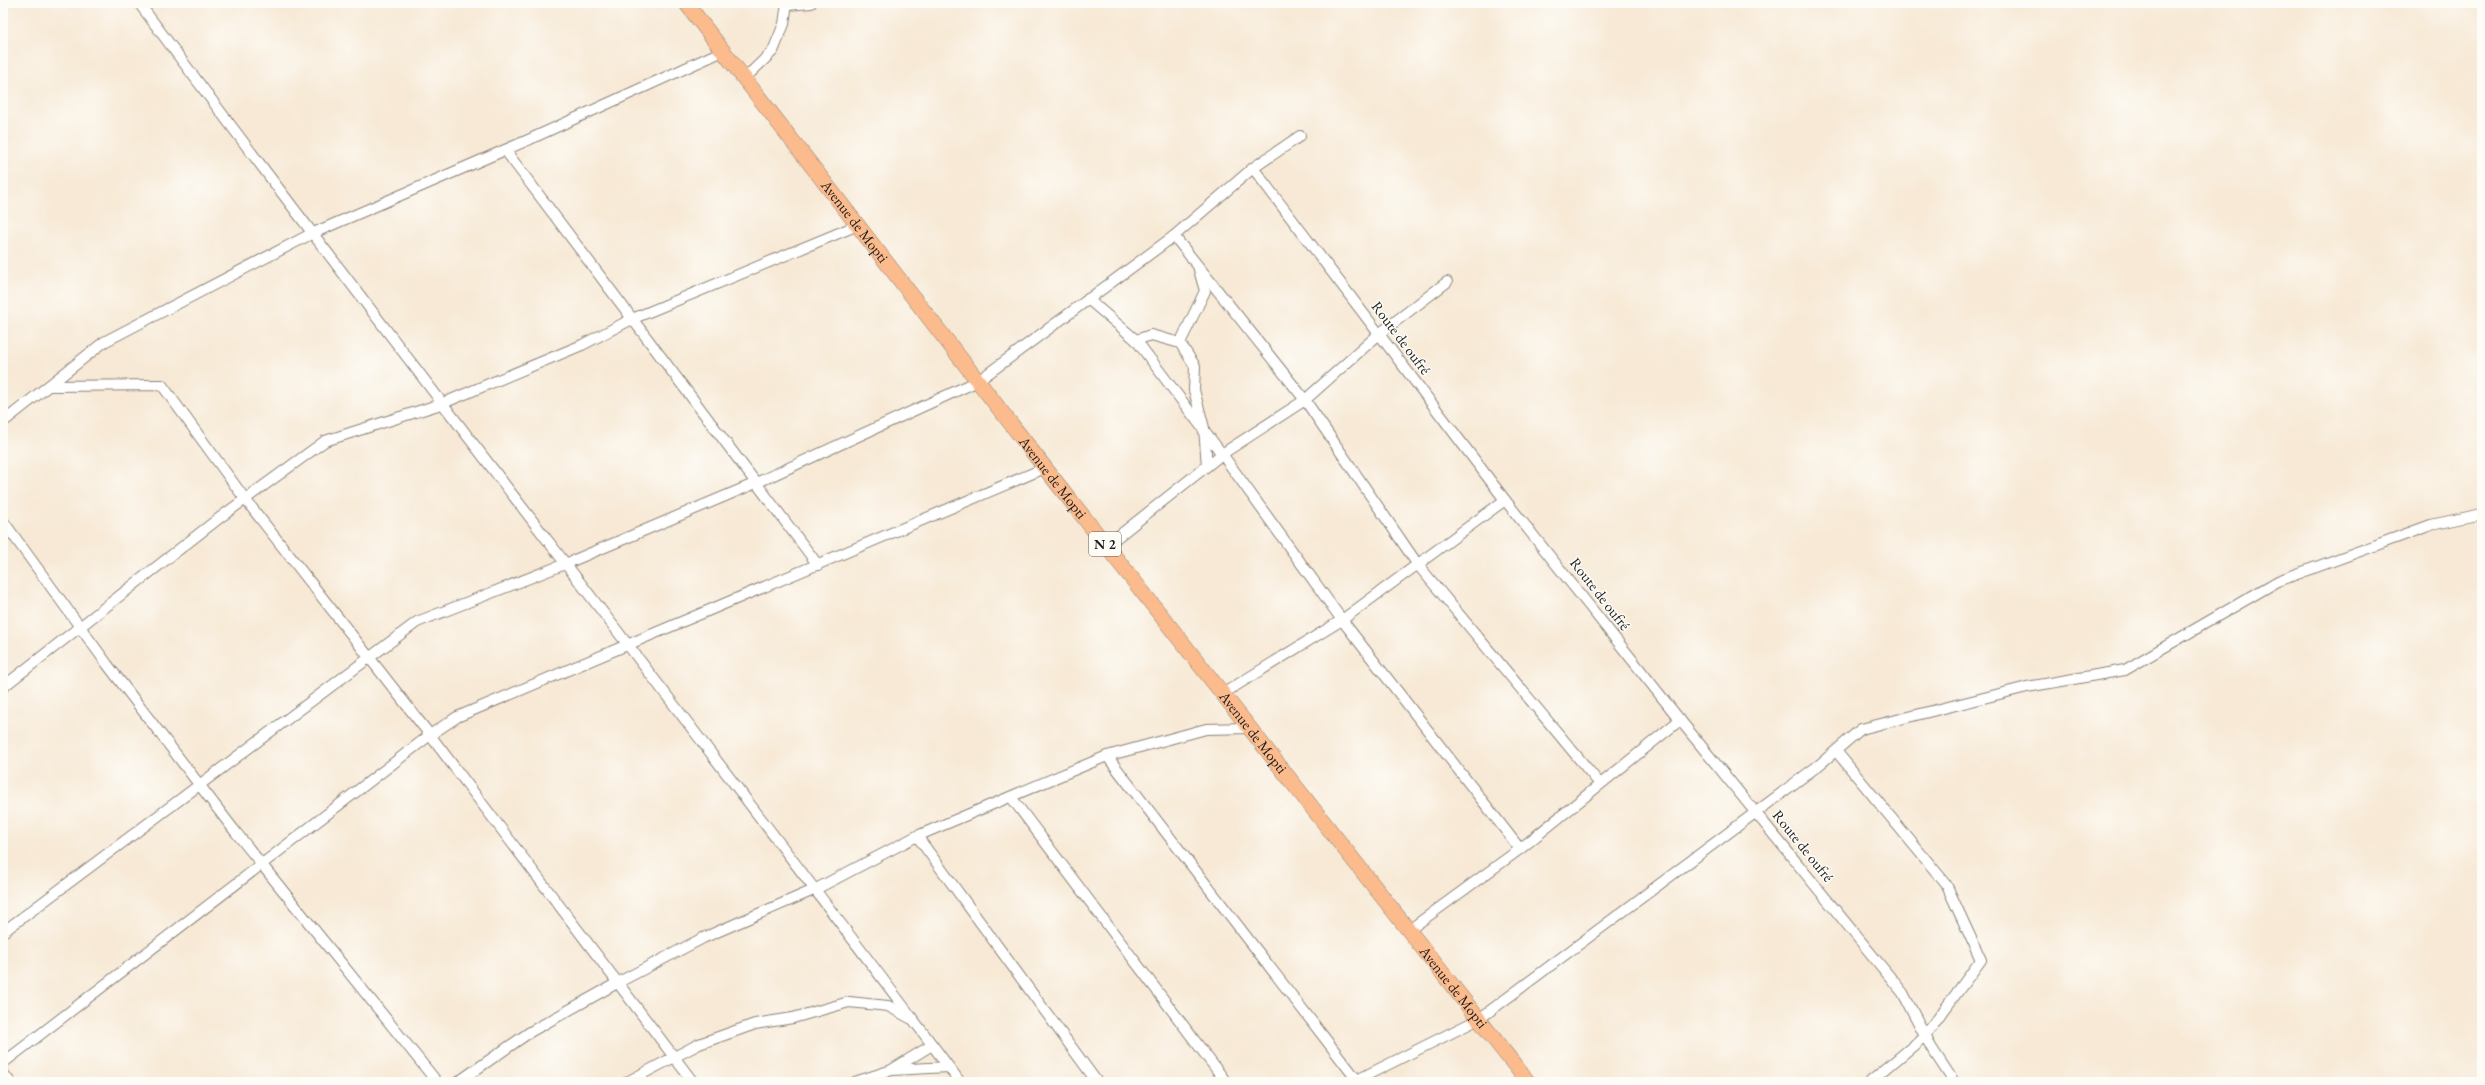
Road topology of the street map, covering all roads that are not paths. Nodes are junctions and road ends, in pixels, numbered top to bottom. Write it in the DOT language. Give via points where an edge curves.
graph roads {
  1 [pos="139,3"];
  2 [pos="686,3"];
  3 [pos="811,3"];
  4 [pos="787,4"];
  5 [pos="722,51"];
  6 [pos="743,80"];
  7 [pos="1300,136"];
  8 [pos="505,150"];
  9 [pos="1253,168"];
  10 [pos="858,225"];
  11 [pos="311,234"];
  12 [pos="1174,236"];
  13 [pos="1198,266"];
  14 [pos="1447,282"];
  15 [pos="1088,299"];
  16 [pos="632,319"];
  17 [pos="1379,334"];
  18 [pos="1136,340"];
  19 [pos="1180,343"];
  20 [pos="978,381"];
  21 [pos="49,386"];
  22 [pos="1305,400"];
  23 [pos="442,404"];
  24 [pos="3,422"];
  25 [pos="1204,428"];
  26 [pos="1222,454"];
  27 [pos="1207,466"];
  28 [pos="1045,468"];
  29 [pos="756,483"];
  30 [pos="245,499"];
  31 [pos="1505,500"];
  32 [pos="2482,514"];
  33 [pos="3,521"];
  34 [pos="1106,546"];
  35 [pos="565,564"];
  36 [pos="818,565"];
  37 [pos="1418,565"];
  38 [pos="1342,620"];
  39 [pos="81,628"];
  40 [pos="627,645"];
  41 [pos="369,657"];
  42 [pos="3,687"];
  43 [pos="1224,693"];
  44 [pos="1680,720"];
  45 [pos="1250,728"];
  46 [pos="430,735"];
  47 [pos="1836,751"];
  48 [pos="1106,756"];
  49 [pos="199,784"];
  50 [pos="1600,784"];
  51 [pos="1011,797"];
  52 [pos="1756,812"];
  53 [pos="917,836"];
  54 [pos="1520,849"];
  55 [pos="262,865"];
  56 [pos="816,889"];
  57 [pos="1409,930"];
  58 [pos="3,932"];
  59 [pos="619,982"];
  60 [pos="1479,1019"];
  61 [pos="913,1020"];
  62 [pos="1925,1036"];
  63 [pos="932,1045"];
  64 [pos="674,1056"];
  65 [pos="3,1063"];
  66 [pos="948,1067"];
  67 [pos="892,1070"];
  68 [pos="3,1072"];
  69 [pos="1355,1081"];
  70 [pos="10,1082"];
  71 [pos="437,1082"];
  72 [pos="458,1082"];
  73 [pos="627,1082"];
  74 [pos="693,1082"];
  75 [pos="855,1082"];
  76 [pos="960,1082"];
  77 [pos="1097,1082"];
  78 [pos="1226,1082"];
  79 [pos="1528,1082"];
  80 [pos="1870,1082"];
  81 [pos="1954,1082"];
  1 -- 11 [label="street"];
  2 -- 5 [label="main road, Avenue de Mopti / N 2"];
  3 -- 4 [label="street"];
  4 -- 6 [label="street" via="784,24 774,51"];
  5 -- 6 [label="main road, Avenue de Mopti / N 2"];
  5 -- 8 [label="street"];
  6 -- 10 [label="main road, Avenue de Mopti / N 2"];
  7 -- 9 [label="street"];
  8 -- 11 [label="street"];
  8 -- 16 [label="street"];
  9 -- 12 [label="street"];
  9 -- 17 [label="street, Route de oufré"];
  10 -- 16 [label="street"];
  10 -- 20 [label="main road, Avenue de Mopti / N 2"];
  11 -- 21 [label="street" via="104,342"];
  11 -- 23 [label="street"];
  12 -- 13 [label="street"];
  12 -- 15 [label="street"];
  13 -- 19 [label="street" via="1205,290"];
  13 -- 22 [label="street"];
  14 -- 17 [label="street"];
  15 -- 18 [label="street"];
  15 -- 20 [label="street"];
  16 -- 23 [label="street" via="582,345"];
  16 -- 29 [label="street"];
  17 -- 22 [label="street"];
  17 -- 31 [label="street, Route de oufré"];
  18 -- 19 [label="street" via="1151,335"];
  18 -- 25 [label="street"];
  19 -- 25 [label="street" via="1195,366 1194,390"];
  20 -- 28 [label="main road, Avenue de Mopti / N 2"];
  20 -- 29 [label="street"];
  21 -- 24 [label="street"];
  21 -- 30 [label="street" via="162,385"];
  22 -- 26 [label="street"];
  22 -- 37 [label="street"];
  23 -- 30 [label="street" via="325,441"];
  23 -- 35 [label="street"];
  25 -- 26 [label="street"];
  25 -- 27 [label="street"];
  26 -- 27 [label="street"];
  26 -- 38 [label="street"];
  27 -- 34 [label="street"];
  28 -- 34 [label="main road, Avenue de Mopti / N 2"];
  28 -- 36 [label="street"];
  29 -- 35 [label="street"];
  29 -- 36 [label="street"];
  30 -- 39 [label="street"];
  30 -- 41 [label="street"];
  31 -- 37 [label="street"];
  31 -- 44 [label="street, Route de oufré"];
  32 -- 47 [label="street" via="2431,525 2278,581 2125,670 2027,687 1868,728 1861,730"];
  33 -- 39 [label="street"];
  34 -- 43 [label="main road, Avenue de Mopti / N 2"];
  35 -- 40 [label="street"];
  35 -- 41 [label="street" via="417,622"];
  36 -- 40 [label="street"];
  37 -- 38 [label="street"];
  37 -- 50 [label="street"];
  38 -- 43 [label="street"];
  38 -- 54 [label="street"];
  39 -- 42 [label="street"];
  39 -- 49 [label="street"];
  40 -- 46 [label="street" via="457,718"];
  40 -- 56 [label="street"];
  41 -- 46 [label="street"];
  41 -- 49 [label="street"];
  43 -- 45 [label="main road, Avenue de Mopti / N 2"];
  44 -- 50 [label="street"];
  44 -- 52 [label="street, Route de oufré"];
  45 -- 48 [label="street" via="1206,729"];
  45 -- 57 [label="main road, Avenue de Mopti / N 2"];
  46 -- 55 [label="street"];
  46 -- 59 [label="street"];
  47 -- 52 [label="street"];
  47 -- 62 [label="street" via="1946,884 1981,960"];
  48 -- 51 [label="street"];
  48 -- 69 [label="street"];
  49 -- 55 [label="street"];
  49 -- 58 [label="street"];
  50 -- 54 [label="street"];
  51 -- 53 [label="street"];
  51 -- 78 [label="street"];
  52 -- 60 [label="street"];
  52 -- 62 [label="street, Route de oufré" via="1903,993"];
  53 -- 56 [label="street"];
  53 -- 77 [label="street"];
  54 -- 57 [label="street"];
  55 -- 65 [label="street"];
  55 -- 71 [label="street"];
  56 -- 59 [label="street" via="703,938"];
  56 -- 61 [label="street"];
  57 -- 60 [label="main road, Avenue de Mopti / N 2"];
  59 -- 64 [label="street"];
  59 -- 72 [label="street" via="530,1032"];
  60 -- 69 [label="street"];
  60 -- 79 [label="main road, Avenue de Mopti / N 2"];
  61 -- 63 [label="street"];
  61 -- 64 [label="street" via="888,1006 849,1002 793,1018 755,1024"];
  62 -- 80 [label="street"];
  62 -- 81 [label="street, Route de oufré"];
  63 -- 66 [label="street"];
  63 -- 67 [label="street"];
  64 -- 73 [label="street"];
  64 -- 74 [label="street"];
  66 -- 67 [label="street"];
  66 -- 76 [label="street"];
  67 -- 75 [label="street"];
  68 -- 70 [label="street"];
}
